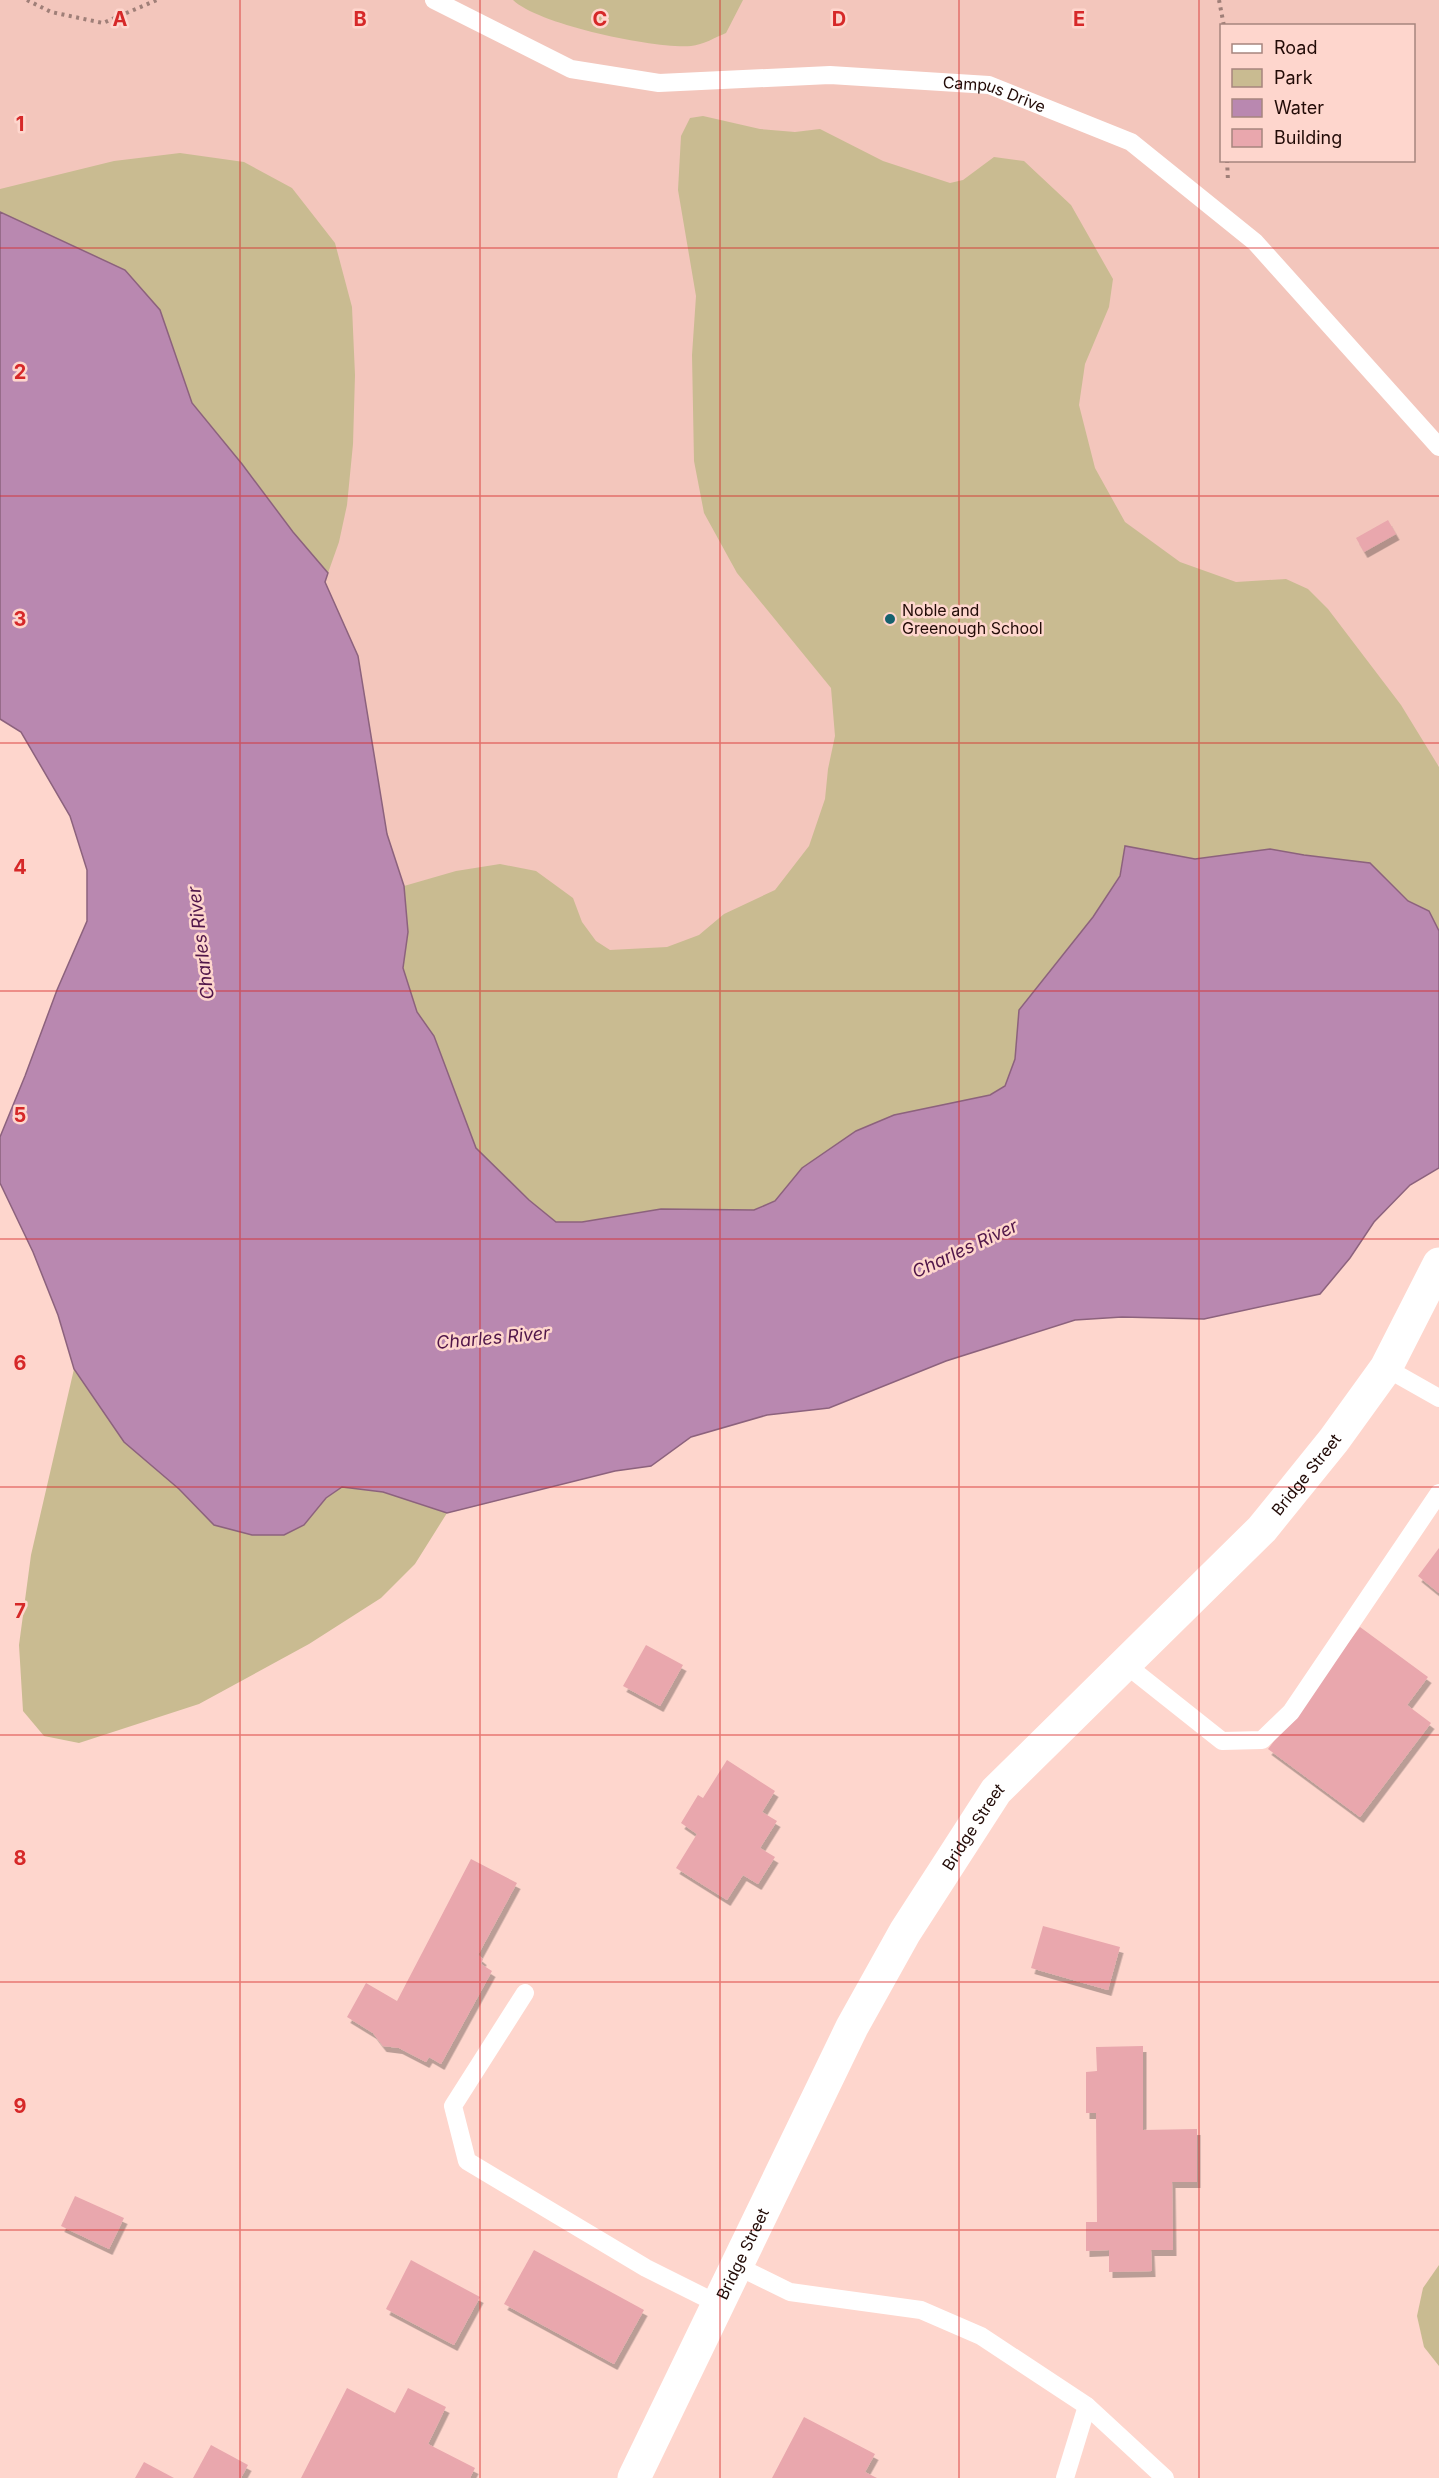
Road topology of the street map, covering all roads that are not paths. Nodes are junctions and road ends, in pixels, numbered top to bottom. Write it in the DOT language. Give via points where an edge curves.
graph roads {
  1 [pos="434,0"];
  2 [pos="1439,447"];
  3 [pos="1439,1264"];
  4 [pos="1386,1368"];
  5 [pos="1439,1398"];
  6 [pos="1439,1493"];
  7 [pos="1125,1664"];
  8 [pos="525,1994"];
  9 [pos="736,2266"];
  10 [pos="718,2304"];
  11 [pos="1087,2406"];
  12 [pos="634,2478"];
  13 [pos="1065,2478"];
  14 [pos="1166,2478"];
  1 -- 2 [label="lane, Campus Drive" via="571,69 659,83 830,75 988,86 1131,142 1256,242"];
  3 -- 4 [label="main road, Bridge Street"];
  4 -- 5 [label="lane"];
  4 -- 7 [label="main road, Bridge Street" via="1262,1529"];
  6 -- 7 [label="lane" via="1292,1712 1262,1740 1222,1741"];
  7 -- 9 [label="main road, Bridge Street" via="996,1791 976,1821 905,1932 852,2027"];
  8 -- 10 [label="lane" via="453,2106 467,2161 646,2268"];
  9 -- 10 [label="main road, Bridge Street"];
  9 -- 11 [label="lane" via="790,2292 921,2310 981,2336"];
  10 -- 12 [label="main road, Bridge Street"];
  11 -- 13 [label="lane"];
  11 -- 14 [label="lane"];
}
